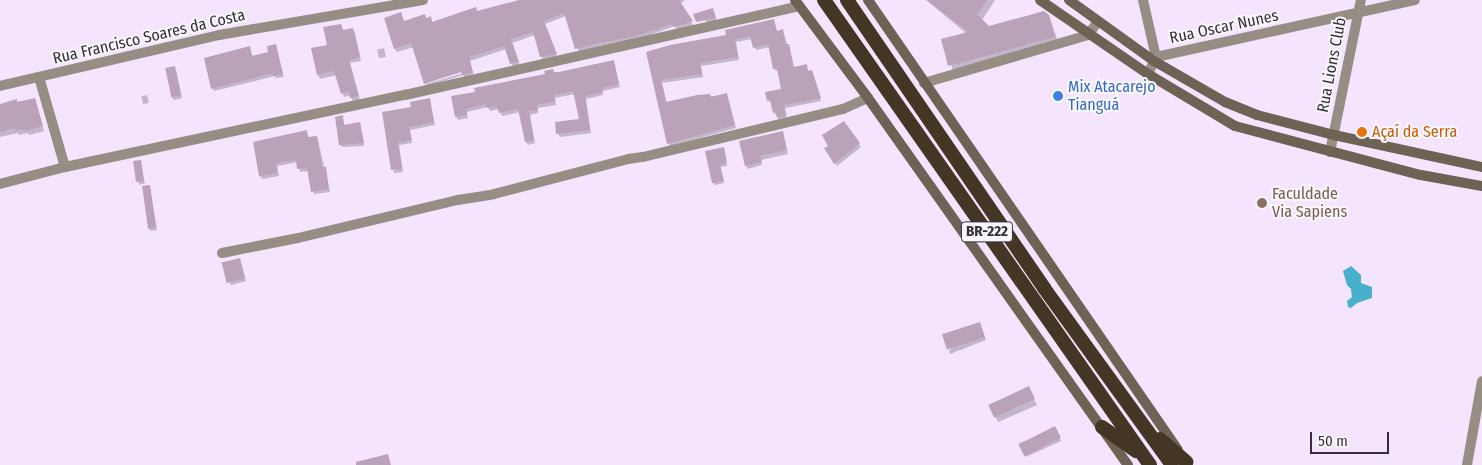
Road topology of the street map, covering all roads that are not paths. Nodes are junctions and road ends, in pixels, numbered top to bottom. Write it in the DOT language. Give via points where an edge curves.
graph roads {
  1 [pos="423,0"];
  2 [pos="824,0"];
  3 [pos="847,0"];
  4 [pos="868,0"];
  5 [pos="1069,0"];
  6 [pos="1143,0"];
  7 [pos="1361,0"];
  8 [pos="1415,0"];
  9 [pos="1044,1"];
  10 [pos="797,3"];
  11 [pos="1358,14"];
  12 [pos="1098,21"];
  13 [pos="1088,34"];
  14 [pos="1155,59"];
  15 [pos="1148,74"];
  16 [pos="39,77"];
  17 [pos="924,84"];
  18 [pos="0,86"];
  19 [pos="868,98"];
  20 [pos="1334,135"];
  21 [pos="1330,152"];
  22 [pos="1425,156"];
  23 [pos="65,167"];
  24 [pos="1482,167"];
  25 [pos="1421,175"];
  26 [pos="0,184"];
  27 [pos="1482,186"];
  28 [pos="222,253"];
  29 [pos="1482,381"];
  30 [pos="1140,422"];
  31 [pos="1102,427"];
  32 [pos="1147,462"];
  33 [pos="1187,464"];
  34 [pos="1128,465"];
  35 [pos="1172,465"];
  36 [pos="1467,465"];
  1 -- 16 [label="street, Rua Francisco Soares da Costa" via="219,35"];
  2 -- 32 [label="highway, BR-222"];
  3 -- 30 [label="highway, BR-222"];
  4 -- 17 [label="main road, BR-222"];
  5 -- 12 [label="main road"];
  6 -- 14 [label="street"];
  7 -- 11 [label="street, Rua Lions Club"];
  8 -- 11 [label="street, Rua Oscar Nunes"];
  9 -- 13 [label="main road"];
  10 -- 19 [label="main road"];
  10 -- 23 [label="street" via="405,95"];
  11 -- 14 [label="street, Rua Oscar Nunes"];
  11 -- 20 [label="street, Rua Lions Club"];
  12 -- 13 [label="street"];
  12 -- 14 [label="main road"];
  13 -- 15 [label="main road"];
  13 -- 17 [label="street"];
  14 -- 15 [label="street"];
  14 -- 20 [label="main road" via="1257,115"];
  15 -- 21 [label="main road" via="1235,126"];
  16 -- 18 [label="street, Rua Francisco Soares da Costa"];
  16 -- 23 [label="street"];
  17 -- 33 [label="main road, BR-222"];
  19 -- 28 [label="street" via="843,109 494,194"];
  19 -- 31 [label="main road"];
  20 -- 21 [label="street, Rua Lions Club"];
  20 -- 22 [label="main road"];
  21 -- 25 [label="main road"];
  22 -- 24 [label="main road"];
  22 -- 25 [label="main road"];
  23 -- 26 [label="street"];
  25 -- 27 [label="main road"];
  29 -- 36 [label="street"];
  30 -- 33 [label="highway"];
  30 -- 35 [label="highway, BR-222"];
  31 -- 32 [label="highway"];
  31 -- 34 [label="main road"];
}
